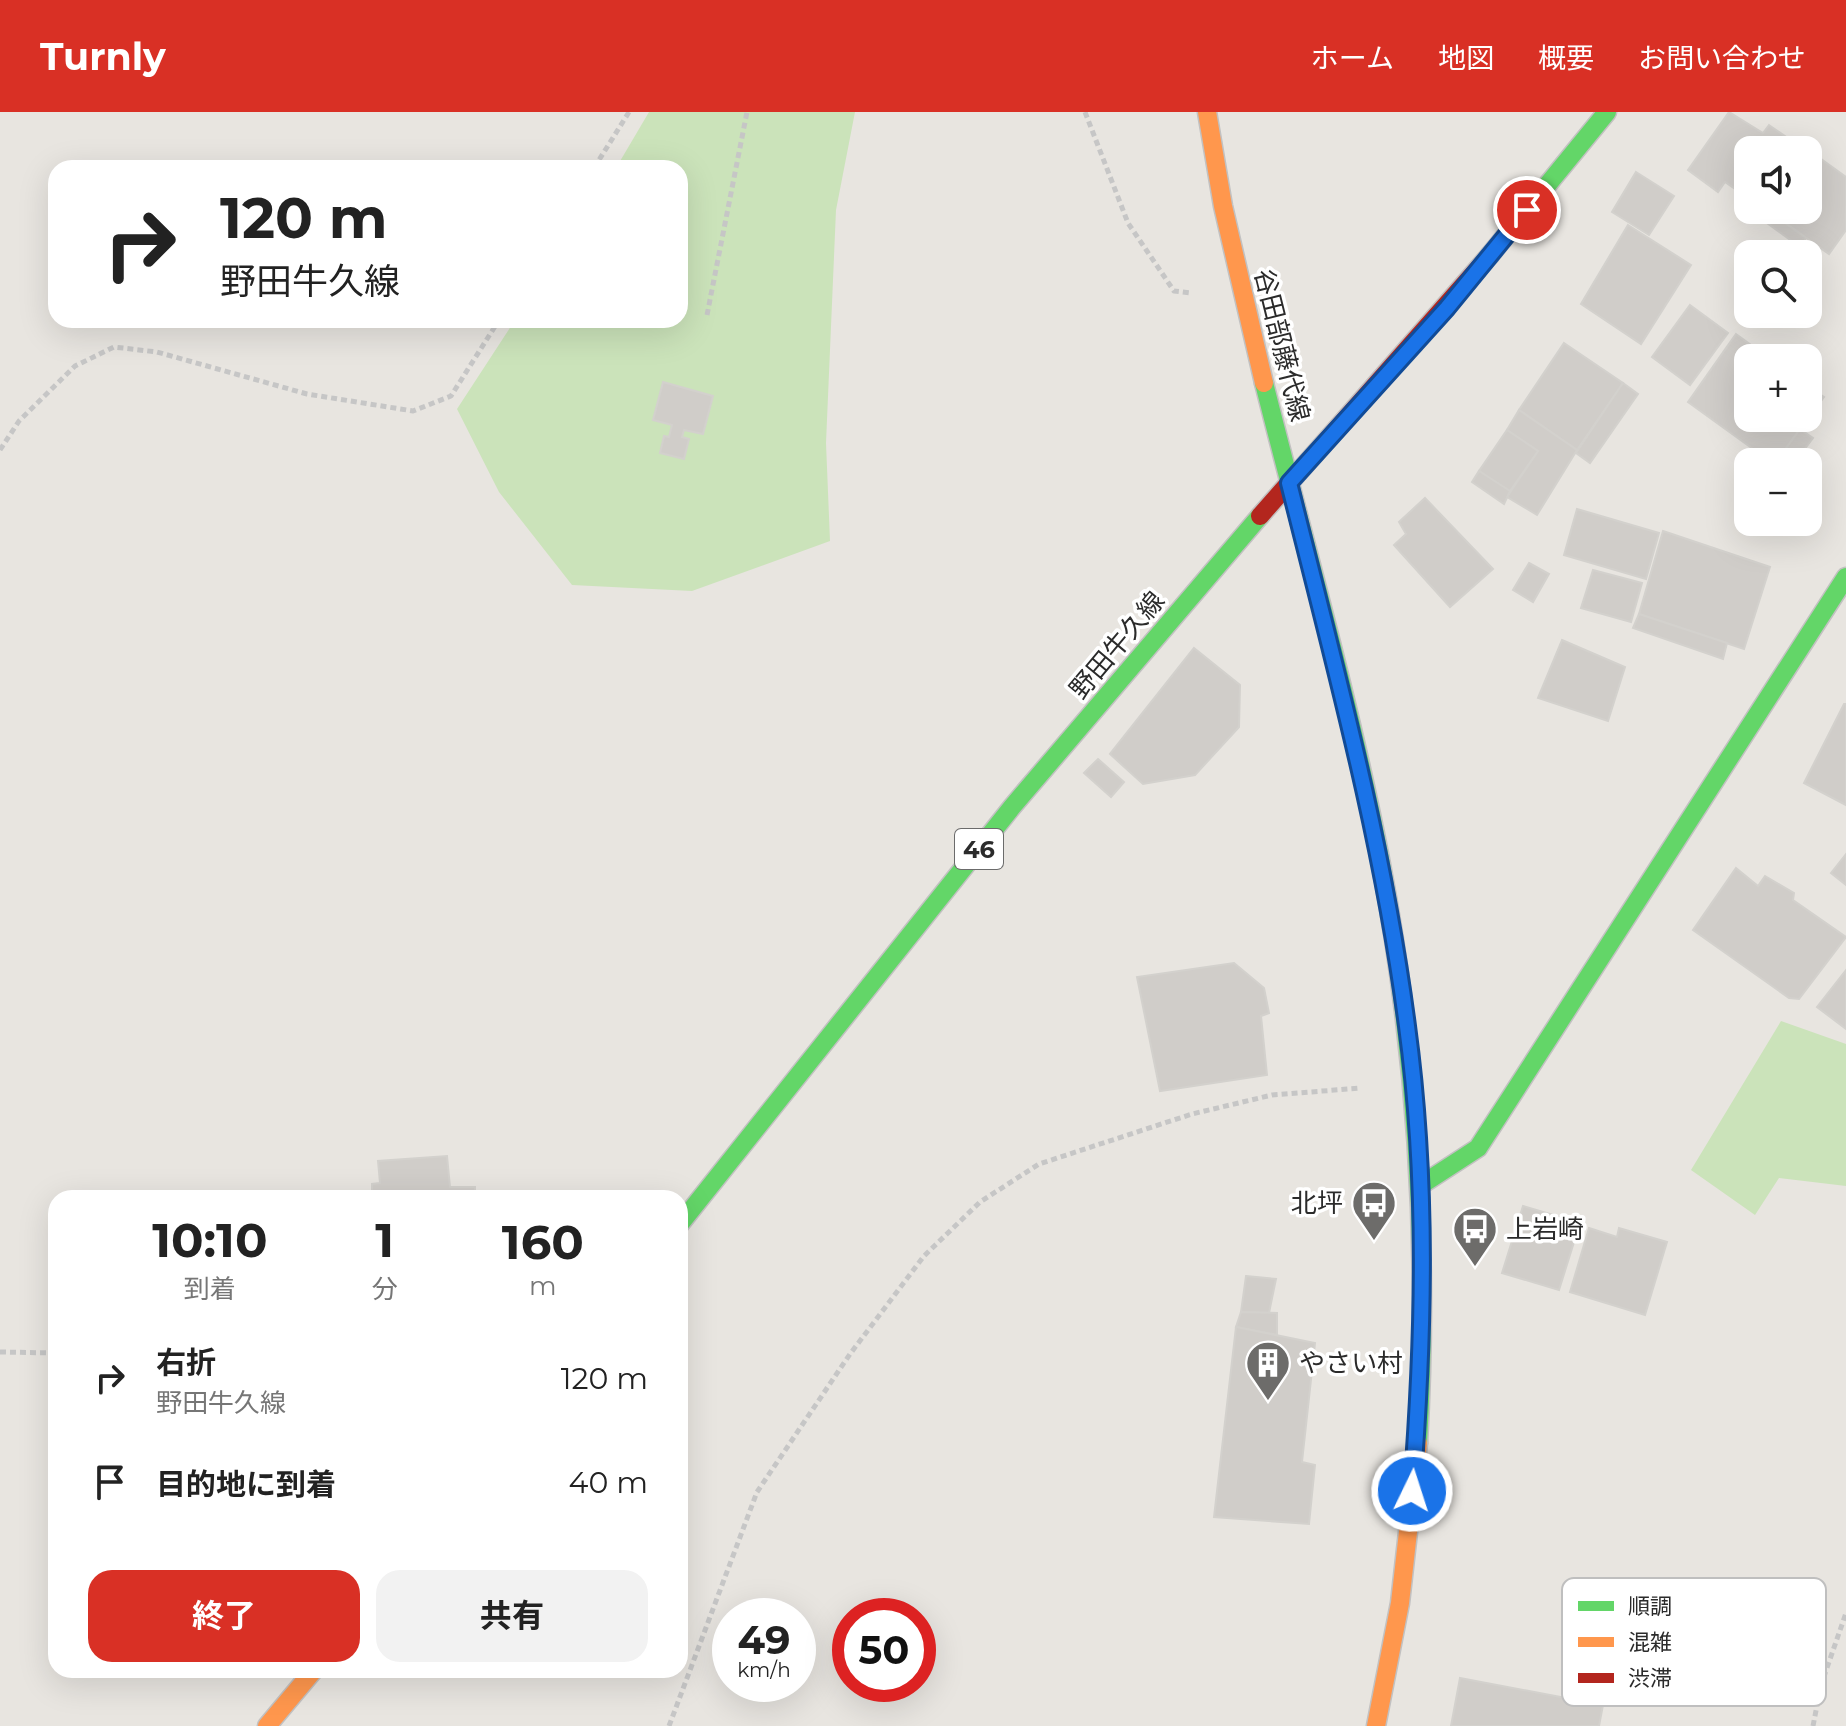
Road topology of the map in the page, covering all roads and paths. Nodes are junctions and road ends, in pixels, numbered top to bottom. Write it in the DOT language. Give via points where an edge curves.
graph roads {
  1 [pos="629,112"];
  2 [pos="747,112"];
  3 [pos="1085,112"];
  4 [pos="1207,112"];
  5 [pos="1607,112"];
  6 [pos="599,160"];
  7 [pos="1238,274"];
  8 [pos="707,315"];
  9 [pos="494,328"];
  10 [pos="0,450"];
  11 [pos="1289,483"];
  12 [pos="1846,577"];
  13 [pos="1414,1084"];
  14 [pos="1421,1185"];
  15 [pos="688,1214"];
  16 [pos="0,1352"];
  17 [pos="48,1353"];
  18 [pos="1846,1613"];
  19 [pos="1826,1671"];
  20 [pos="688,1675"];
  21 [pos="307,1678"];
  22 [pos="687,1678"];
  23 [pos="1817,1706"];
  24 [pos="267,1726"];
  25 [pos="669,1726"];
  26 [pos="1376,1726"];
  27 [pos="1813,1726"];
  1 -- 6 [label="path"];
  2 -- 8 [label="path"];
  3 -- 7 [label="path" via="1128,223 1174,291 1188,295"];
  4 -- 7 [label="main road, 谷田部藤代線"];
  5 -- 11 [label="main road, 野田牛久線 / 46" via="1447,308"];
  7 -- 11 [label="main road, 谷田部藤代線"];
  9 -- 10 [label="path" via="451,396 413,411 307,394 157,352 114,347 75,366 19,421"];
  11 -- 13 [label="main road, 谷田部藤代線" via="1354,738 1386,890"];
  11 -- 15 [label="main road, 野田牛久線 / 46" via="1012,807"];
  12 -- 14 [label="main road" via="1478,1148"];
  13 -- 14 [label="main road, 谷田部藤代線"];
  13 -- 20 [label="path" via="1272,1095 1192,1114 1039,1164 980,1202 924,1256 757,1492"];
  14 -- 26 [label="main road, 谷田部藤代線" via="1423,1353 1410,1519"];
  16 -- 17 [label="path"];
  18 -- 19 [label="path"];
  21 -- 24 [label="main road"];
  22 -- 25 [label="path"];
  23 -- 27 [label="path"];
}
